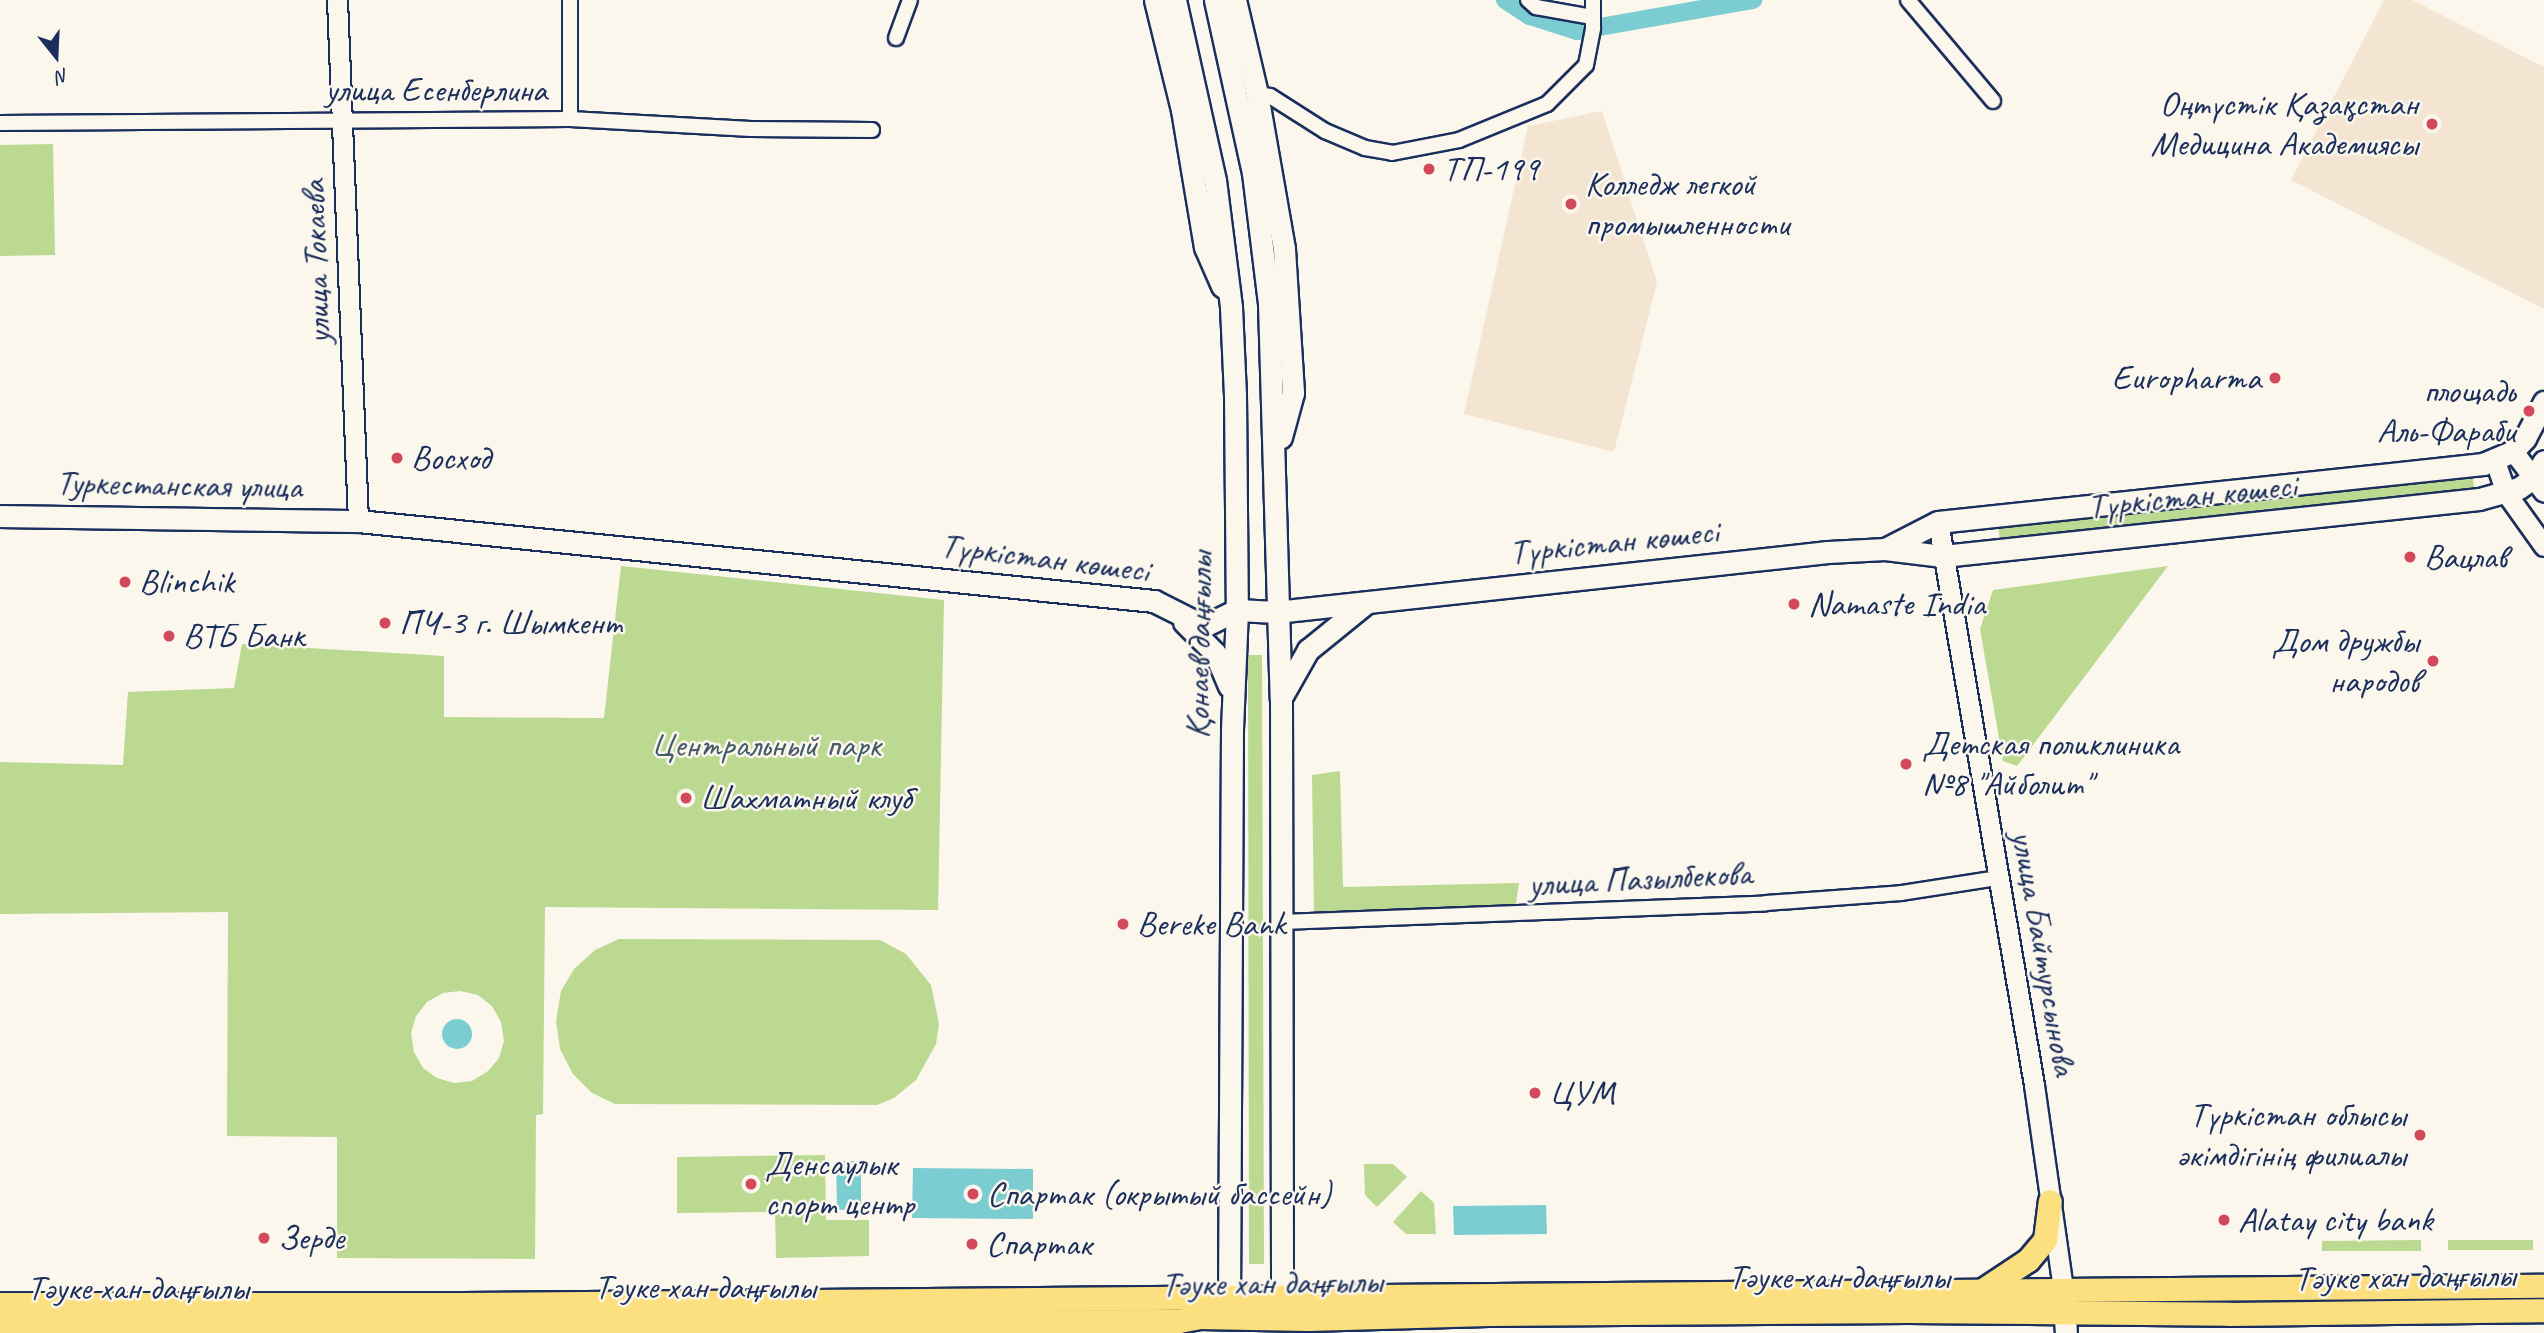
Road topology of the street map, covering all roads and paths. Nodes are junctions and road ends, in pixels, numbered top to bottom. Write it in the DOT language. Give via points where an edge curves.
graph roads {
  1 [pos="337,0"];
  2 [pos="570,0"];
  3 [pos="910,0"];
  4 [pos="1155,0"];
  5 [pos="1175,0"];
  6 [pos="1215,0"];
  7 [pos="1235,0"];
  8 [pos="1528,0"];
  9 [pos="1594,0"];
  10 [pos="1908,0"];
  11 [pos="1592,16"];
  12 [pos="896,37"];
  13 [pos="1257,94"];
  14 [pos="1993,101"];
  15 [pos="342,119"];
  16 [pos="569,119"];
  17 [pos="0,122"];
  18 [pos="872,131"];
  19 [pos="1284,249"];
  20 [pos="1267,275"];
  21 [pos="1231,307"];
  22 [pos="2544,402"];
  23 [pos="2504,456"];
  24 [pos="1275,460"];
  25 [pos="2540,477"];
  26 [pos="2506,493"];
  27 [pos="0,516"];
  28 [pos="358,521"];
  29 [pos="1938,522"];
  30 [pos="2544,546"];
  31 [pos="1885,549"];
  32 [pos="1943,556"];
  33 [pos="1154,601"];
  34 [pos="1366,603"];
  35 [pos="1237,610"];
  36 [pos="1276,612"];
  37 [pos="1232,696"];
  38 [pos="1281,699"];
  39 [pos="1998,878"];
  40 [pos="1282,922"];
  41 [pos="2050,1201"];
  42 [pos="2544,1286"];
  43 [pos="2063,1290"];
  44 [pos="1981,1291"];
  45 [pos="0,1304"];
  46 [pos="2544,1310"];
  47 [pos="1228,1316"];
  48 [pos="1282,1316"];
  49 [pos="361,1320"];
  50 [pos="1179,1321"];
  51 [pos="0,1323"];
  52 [pos="2066,1323"];
  53 [pos="1210,1333"];
  1 -- 15 [label="street, улица Токаева"];
  2 -- 16 [label="street"];
  3 -- 12 [label="street"];
  4 -- 21 [label="main road" via="1182,110 1205,247"];
  5 -- 21 [label="main road, Қонаев даңғылы" via="1215,180"];
  6 -- 20 [label="main road" via="1248,148"];
  7 -- 13 [label="main road"];
  8 -- 11 [label="street" via="1536,7"];
  9 -- 11 [label="street"];
  10 -- 14 [label="street"];
  11 -- 13 [label="street" via="1586,65 1547,104 1459,140 1392,153 1365,148 1325,131 1270,96"];
  13 -- 19 [label="main road"];
  15 -- 16 [label="street, улица Есенберлина"];
  15 -- 17 [label="street, улица Есенберлина"];
  15 -- 28 [label="street, улица Токаева"];
  16 -- 18 [label="street, улица Есенберлина"];
  19 -- 20 [label="main road"];
  19 -- 24 [label="main road" via="1293,393"];
  20 -- 24 [label="main road"];
  21 -- 35 [label="main road, Қонаев даңғылы"];
  22 -- 23 [label="main road" via="2525,438"];
  23 -- 25 [label="street"];
  23 -- 26 [label="street"];
  23 -- 29 [label="main road, Түркістан көшесі"];
  24 -- 36 [label="main road"];
  25 -- 26 [label="main road"];
  26 -- 30 [label="street"];
  26 -- 32 [label="main road, Түркістан көшесі"];
  27 -- 28 [label="main road, Туркестанская улица"];
  28 -- 33 [label="main road, Түркістан көшесі"];
  29 -- 31 [label="main road, Түркістан көшесі"];
  29 -- 32 [label="street, улица Байтурсынова"];
  31 -- 32 [label="main road, Түркістан көшесі"];
  31 -- 34 [label="main road, Түркістан көшесі"];
  32 -- 39 [label="street, улица Байтурсынова"];
  33 -- 35 [label="main road, Түркістан көшесі" via="1204,625"];
  33 -- 37 [label="main road" via="1195,630 1215,653"];
  34 -- 36 [label="main road, Түркістан көшесі"];
  34 -- 38 [label="main road" via="1308,650"];
  35 -- 36 [label="main road, Түркістан көшесі"];
  35 -- 37 [label="main road, Қонаев даңғылы"];
  36 -- 38 [label="main road"];
  37 -- 47 [label="main road, Қонаев даңғылы"];
  38 -- 40 [label="main road"];
  39 -- 40 [label="street, улица Пазылбекова" via="1901,893 1766,903"];
  39 -- 41 [label="street, улица Байтурсынова"];
  40 -- 48 [label="main road"];
  41 -- 43 [label="street, улица Байтурсынова"];
  41 -- 44 [label="main road" via="2045,1240 2028,1260"];
  42 -- 43 [label="main road, Тәуке хан даңғылы"];
  43 -- 44 [label="main road, Тәуке хан даңғылы"];
  43 -- 52 [label="main road, улица Байтурсынова"];
  44 -- 48 [label="main road, Тәуке хан даңғылы"];
  45 -- 49 [label="main road, Тәуке хан даңғылы"];
  46 -- 52 [label="main road, Тәуке хан даңғылы"];
  47 -- 48 [label="main road, Тәуке хан даңғылы"];
  47 -- 49 [label="main road, Тәуке хан даңғылы"];
  47 -- 50 [label="main road, Тәуке хан даңғылы"];
  48 -- 52 [label="main road, Тәуке хан даңғылы" via="1864,1311"];
  49 -- 50 [label="main road, Тәуке хан даңғылы"];
  49 -- 51 [label="main road, Тәуке хан даңғылы"];
  50 -- 53 [label="main road" via="1200,1324"];
}
